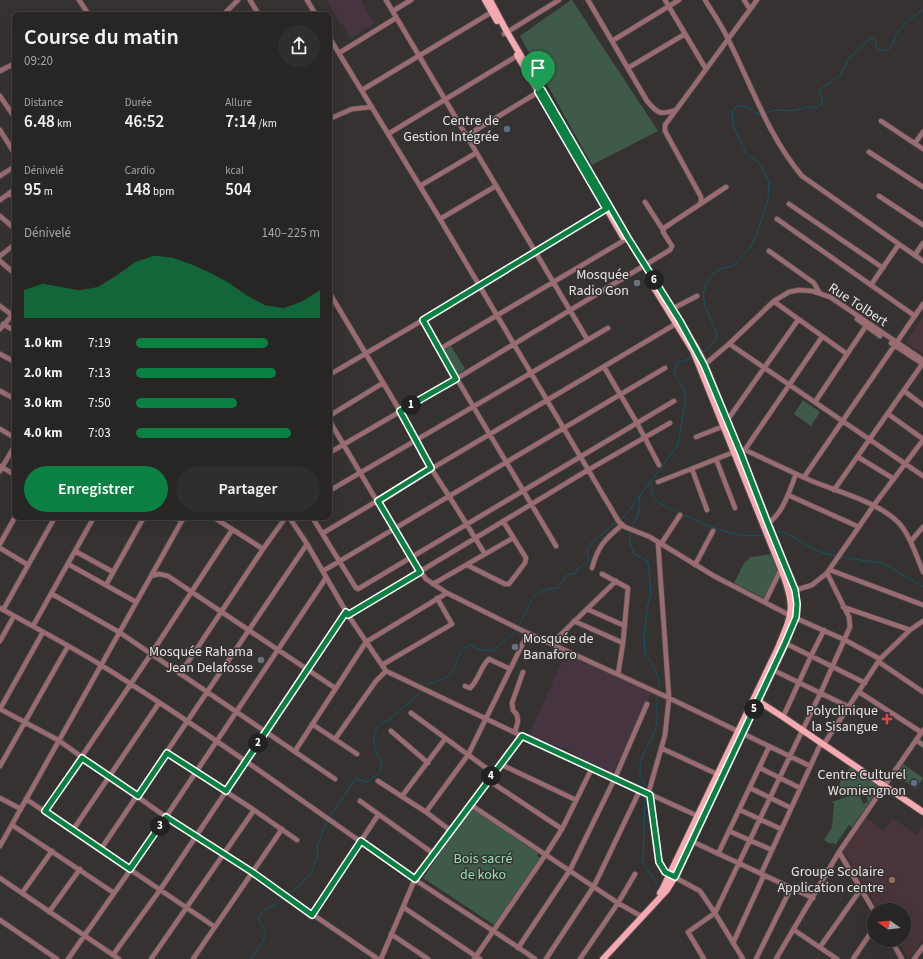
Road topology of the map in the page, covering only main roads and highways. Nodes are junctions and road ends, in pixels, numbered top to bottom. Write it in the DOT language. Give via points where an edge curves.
graph roads {
  1 [pos="485,0"];
  2 [pos="490,0"];
  3 [pos="506,33"];
  4 [pos="540,91"];
  5 [pos="643,267"];
  6 [pos="678,322"];
  7 [pos="756,700"];
  8 [pos="923,812"];
  9 [pos="602,959"];
  1 -- 3 [label="main road"];
  2 -- 3 [label="main road"];
  3 -- 4 [label="main road"];
  3 -- 4 [label="main road" via="517,56"];
  4 -- 5 [label="main road"];
  5 -- 6 [label="main road"];
  5 -- 6 [label="main road"];
  6 -- 7 [label="main road" via="695,350 738,451 797,604 783,645"];
  7 -- 8 [label="main road"];
  7 -- 9 [label="main road" via="663,892"];
}
